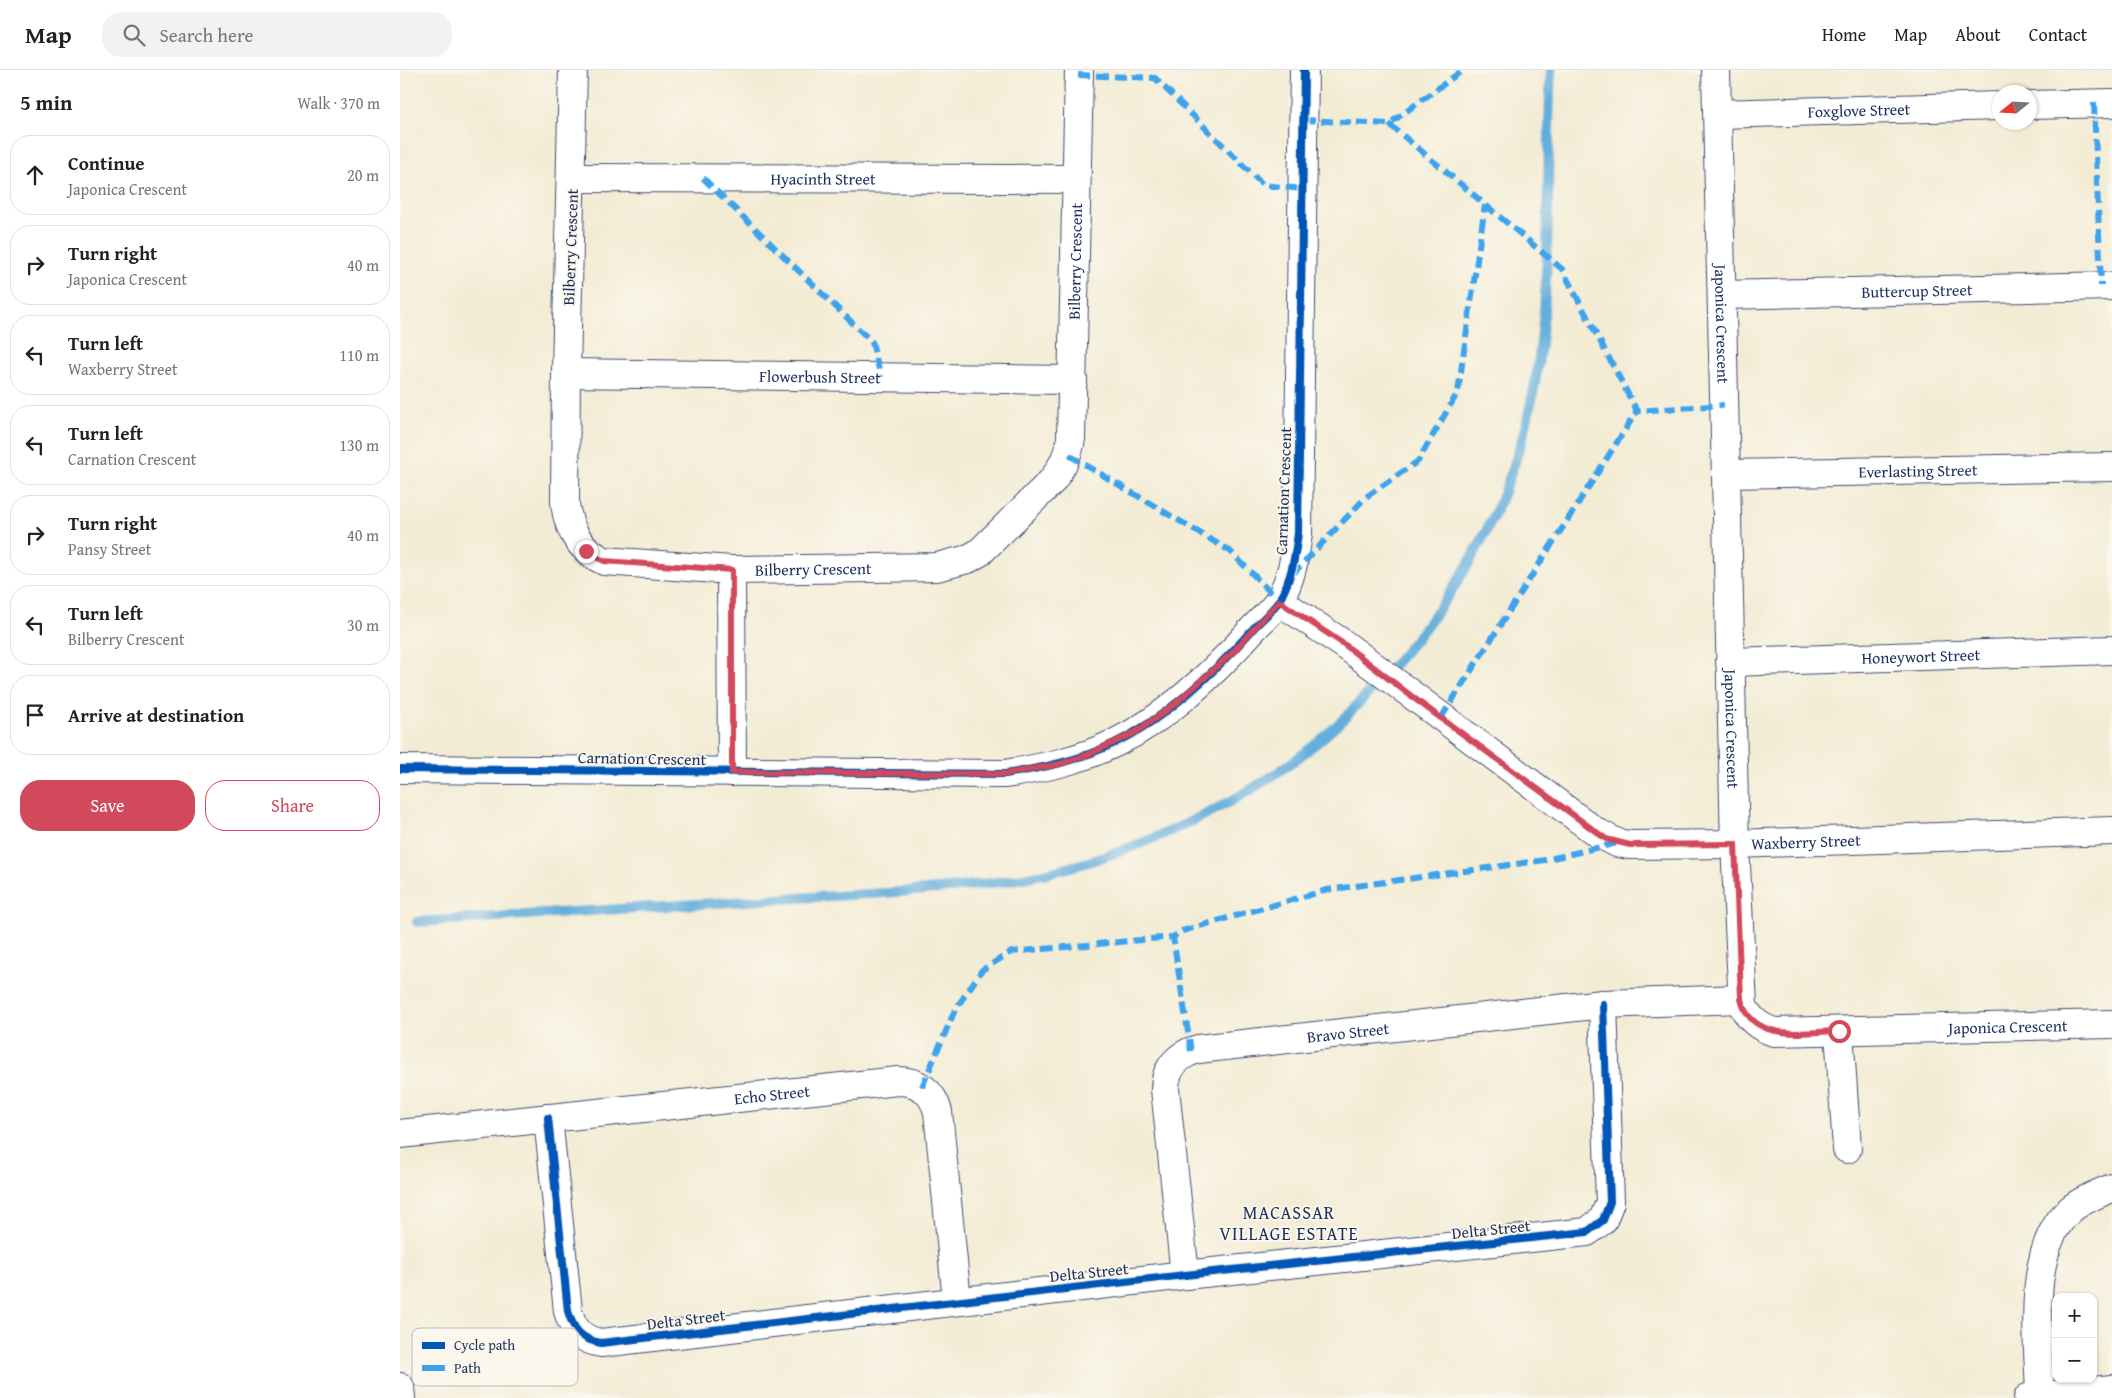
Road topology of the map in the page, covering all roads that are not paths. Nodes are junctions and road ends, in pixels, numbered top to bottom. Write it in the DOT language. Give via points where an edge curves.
graph roads {
  1 [pos="573,70"];
  2 [pos="1078,70"];
  3 [pos="1304,70"];
  4 [pos="1716,70"];
  5 [pos="2112,102"];
  6 [pos="2037,105"];
  7 [pos="1992,106"];
  8 [pos="1718,114"];
  9 [pos="572,178"];
  10 [pos="1075,179"];
  11 [pos="2112,286"];
  12 [pos="1722,295"];
  13 [pos="566,373"];
  14 [pos="1073,380"];
  15 [pos="2112,466"];
  16 [pos="1726,474"];
  17 [pos="732,570"];
  18 [pos="1279,601"];
  19 [pos="2112,650"];
  20 [pos="1730,662"];
  21 [pos="400,769"];
  22 [pos="732,772"];
  23 [pos="2112,831"];
  24 [pos="1735,844"];
  25 [pos="1741,999"];
  26 [pos="1603,1004"];
  27 [pos="2112,1024"];
  28 [pos="1839,1031"];
  29 [pos="548,1118"];
  30 [pos="400,1134"];
  31 [pos="1847,1149"];
  32 [pos="2112,1188"];
  33 [pos="1185,1275"];
  34 [pos="957,1301"];
  35 [pos="574,1328"];
  36 [pos="578,1331"];
  37 [pos="400,1387"];
  38 [pos="2112,1389"];
  39 [pos="2034,1397"];
  40 [pos="401,1398"];
  1 -- 9 [label="street, Bilberry Crescent"];
  2 -- 10 [label="street, Bilberry Crescent"];
  3 -- 18 [label="street, Carnation Crescent" via="1298,533 1292,575"];
  4 -- 8 [label="street, Japonica Crescent"];
  5 -- 6 [label="street"];
  7 -- 8 [label="street, Foxglove Street"];
  8 -- 12 [label="street, Japonica Crescent"];
  9 -- 10 [label="street, Hyacinth Street"];
  9 -- 13 [label="street, Bilberry Crescent"];
  10 -- 14 [label="street, Bilberry Crescent"];
  11 -- 12 [label="street, Buttercup Street"];
  12 -- 16 [label="street, Japonica Crescent"];
  13 -- 14 [label="street, Flowerbush Street"];
  13 -- 17 [label="street, Bilberry Crescent" via="565,504 569,524 582,547 604,561"];
  14 -- 17 [label="street, Bilberry Crescent" via="1069,455 1052,481 980,552 968,559 922,568"];
  15 -- 16 [label="street, Everlasting Street"];
  16 -- 20 [label="street, Japonica Crescent"];
  17 -- 22 [label="street"];
  18 -- 22 [label="street, Carnation Crescent" via="1233,652 1175,704 1136,732 1078,758 1005,774"];
  18 -- 24 [label="street, Waxberry Street" via="1345,645 1606,839 1630,845"];
  19 -- 20 [label="street, Honeywort Street"];
  20 -- 24 [label="street, Japonica Crescent"];
  21 -- 22 [label="street, Carnation Crescent"];
  23 -- 24 [label="street, Waxberry Street"];
  24 -- 25 [label="street, Japonica Crescent"];
  25 -- 26 [label="street, Bravo Street"];
  25 -- 28 [label="street, Japonica Crescent" via="1748,1017 1768,1030"];
  26 -- 33 [label="street, Delta Street" via="1610,1202 1606,1216 1595,1228 1577,1234"];
  26 -- 33 [label="street, Bravo Street" via="1198,1049 1181,1056 1166,1076 1165,1089"];
  27 -- 28 [label="street, Japonica Crescent"];
  28 -- 31 [label="street"];
  29 -- 30 [label="street, Echo Street"];
  29 -- 34 [label="street, Echo Street" via="898,1081 922,1086 938,1112"];
  29 -- 35 [label="street, Delta Street" via="568,1311"];
  32 -- 39 [label="street" via="2071,1209 2049,1238 2037,1285"];
  33 -- 34 [label="street, Delta Street"];
  34 -- 36 [label="street, Delta Street" via="602,1343 588,1340"];
  37 -- 40 [label="street"];
  38 -- 39 [label="street"];
}
